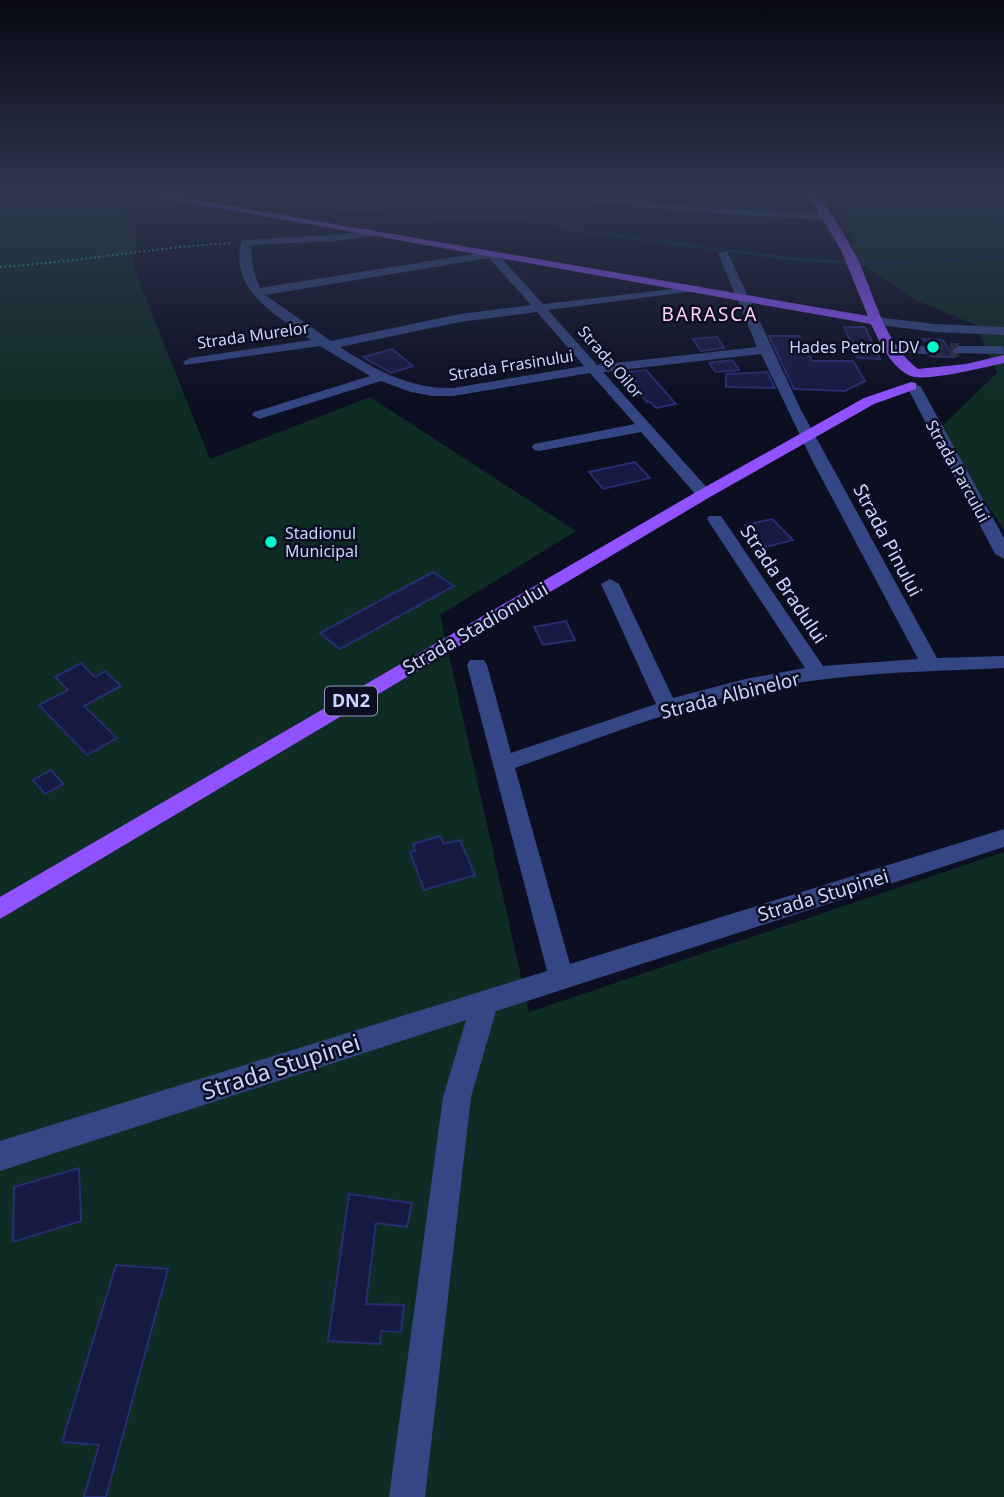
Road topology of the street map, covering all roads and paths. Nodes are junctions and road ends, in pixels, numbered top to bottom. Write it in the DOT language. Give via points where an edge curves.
graph roads {
  1 [pos="59,263"];
  2 [pos="247,263"];
  3 [pos="439,263"];
  4 [pos="500,263"];
  5 [pos="545,263"];
  6 [pos="727,263"];
  7 [pos="853,263"];
  8 [pos="0,267"];
  9 [pos="695,288"];
  10 [pos="257,293"];
  11 [pos="740,296"];
  12 [pos="538,306"];
  13 [pos="876,321"];
  14 [pos="981,330"];
  15 [pos="1004,331"];
  16 [pos="325,344"];
  17 [pos="891,349"];
  18 [pos="766,350"];
  19 [pos="929,350"];
  20 [pos="959,350"];
  21 [pos="1004,354"];
  22 [pos="190,362"];
  23 [pos="593,369"];
  24 [pos="384,376"];
  25 [pos="911,378"];
  26 [pos="259,415"];
  27 [pos="644,427"];
  28 [pos="809,434"];
  29 [pos="539,447"];
  30 [pos="704,494"];
  31 [pos="715,519"];
  32 [pos="1004,554"];
  33 [pos="610,584"];
  34 [pos="1004,662"];
  35 [pos="477,665"];
  36 [pos="931,665"];
  37 [pos="818,673"];
  38 [pos="668,708"];
  39 [pos="505,763"];
  40 [pos="1004,838"];
  41 [pos="0,909"];
  42 [pos="561,977"];
  43 [pos="485,1002"];
  44 [pos="0,1156"];
  45 [pos="407,1497"];
  1 -- 8 [label="path"];
  2 -- 10 [label="street"];
  3 -- 10 [label="street"];
  4 -- 12 [label="street, Strada Oilor"];
  5 -- 9 [label="main road"];
  6 -- 11 [label="street, Strada Pinului"];
  7 -- 13 [label="main road, Strada Parcului"];
  9 -- 11 [label="main road"];
  9 -- 12 [label="street, Strada Murelor"];
  10 -- 16 [label="street, Strada Frasinului"];
  11 -- 13 [label="main road"];
  11 -- 18 [label="street, Strada Pinului"];
  12 -- 16 [label="street, Strada Murelor"];
  12 -- 23 [label="street, Strada Oilor"];
  13 -- 14 [label="street"];
  13 -- 17 [label="main road, Strada Parcului"];
  14 -- 15 [label="street"];
  14 -- 21 [label="street"];
  16 -- 22 [label="street, Strada Murelor"];
  16 -- 24 [label="street, Strada Frasinului"];
  17 -- 19 [label="street"];
  17 -- 25 [label="main road, Strada Parcului"];
  18 -- 23 [label="street, Strada Frasinului"];
  18 -- 28 [label="street, Strada Pinului"];
  20 -- 21 [label="street"];
  21 -- 25 [label="main road, DN2" via="966,368"];
  23 -- 24 [label="street, Strada Frasinului" via="443,394"];
  23 -- 27 [label="street, Strada Oilor"];
  24 -- 26 [label="street"];
  25 -- 28 [label="main road, Strada Stadionului / DN2"];
  25 -- 32 [label="street, Strada Parcului"];
  27 -- 29 [label="street"];
  27 -- 30 [label="street, Strada Oilor"];
  28 -- 30 [label="main road, Strada Stadionului / DN2"];
  28 -- 36 [label="street, Strada Pinului"];
  30 -- 41 [label="main road, Strada Stadionului / DN2"];
  31 -- 37 [label="street, Strada Bradului"];
  33 -- 38 [label="street"];
  34 -- 36 [label="street, Strada Albinelor"];
  35 -- 39 [label="street"];
  36 -- 37 [label="street, Strada Albinelor"];
  37 -- 38 [label="street, Strada Albinelor"];
  38 -- 39 [label="street, Strada Albinelor"];
  39 -- 42 [label="street"];
  40 -- 42 [label="street, Strada Stupinei"];
  42 -- 43 [label="street, Strada Stupinei"];
  43 -- 44 [label="street, Strada Stupinei"];
  43 -- 45 [label="street" via="457,1097"];
}
